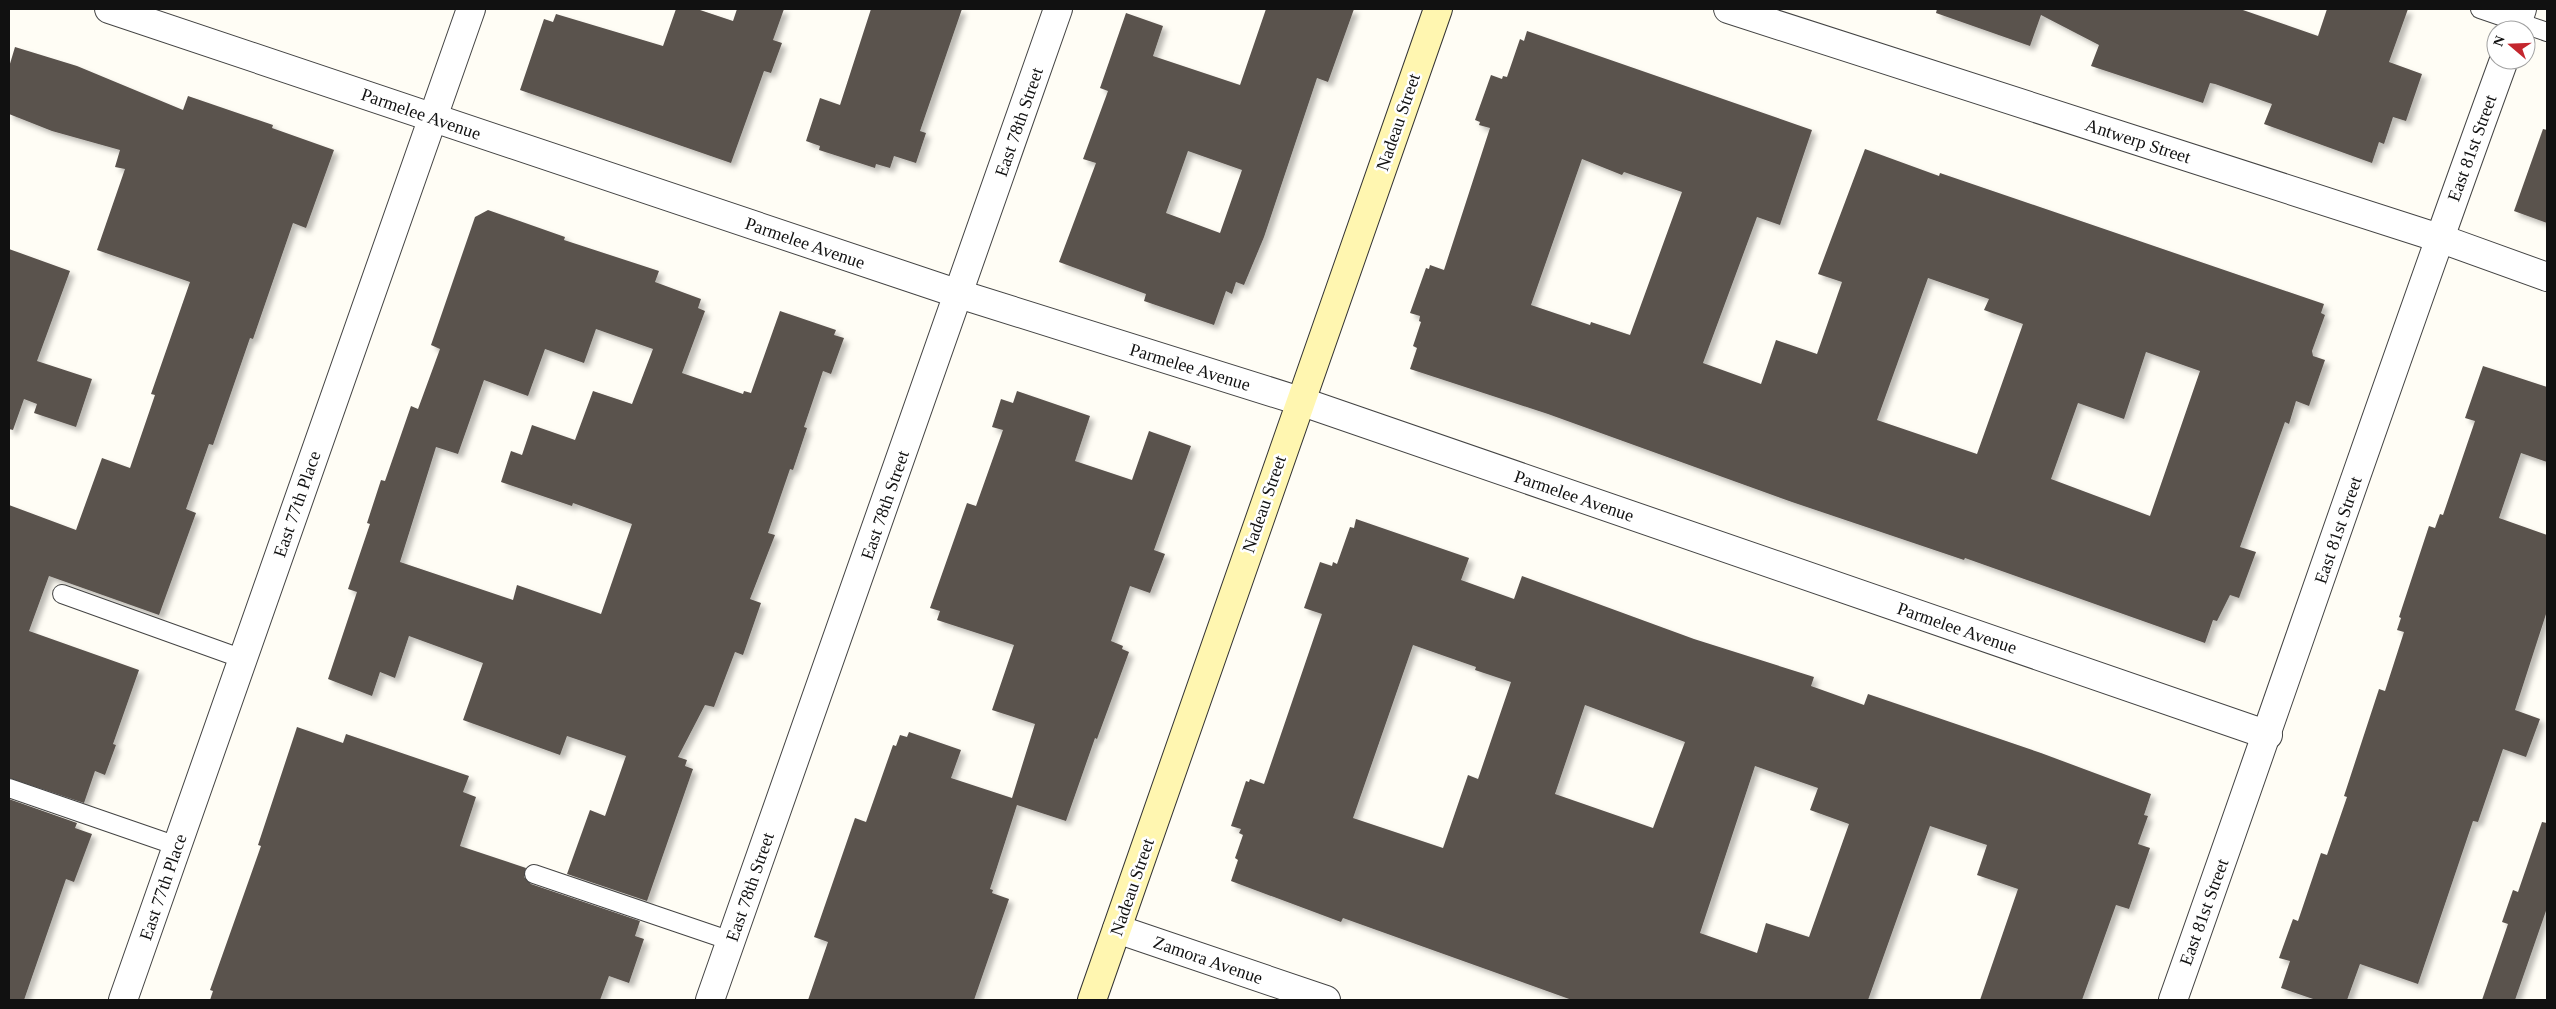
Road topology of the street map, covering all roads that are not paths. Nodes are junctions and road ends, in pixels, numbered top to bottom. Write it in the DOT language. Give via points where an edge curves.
graph roads {
  1 [pos="109,9"];
  2 [pos="471,9"];
  3 [pos="1058,9"];
  4 [pos="1438,9"];
  5 [pos="1728,9"];
  6 [pos="2480,9"];
  7 [pos="2518,20"];
  8 [pos="2500,70"];
  9 [pos="433,118"];
  10 [pos="2438,238"];
  11 [pos="2547,276"];
  12 [pos="959,294"];
  13 [pos="1300,401"];
  14 [pos="62,594"];
  15 [pos="243,658"];
  16 [pos="2268,735"];
  17 [pos="9,788"];
  18 [pos="178,846"];
  19 [pos="534,874"];
  20 [pos="1117,929"];
  21 [pos="732,941"];
  22 [pos="123,1000"];
  23 [pos="710,1000"];
  24 [pos="1092,1000"];
  25 [pos="1326,1000"];
  26 [pos="2173,1000"];
  1 -- 9 [label="street, Parmelee Avenue"];
  2 -- 9 [label="street, East 77th Place"];
  3 -- 12 [label="street, East 78th Street"];
  4 -- 13 [label="main road, Nadeau Street"];
  5 -- 10 [label="street, Antwerp Street"];
  6 -- 7 [label="lane"];
  8 -- 10 [label="street, East 81st Street"];
  9 -- 12 [label="street, Parmelee Avenue"];
  9 -- 15 [label="street, East 77th Place"];
  10 -- 11 [label="street, Antwerp Street"];
  10 -- 16 [label="street, East 81st Street"];
  12 -- 13 [label="street, Parmelee Avenue"];
  12 -- 21 [label="street, East 78th Street"];
  13 -- 16 [label="street, Parmelee Avenue"];
  13 -- 20 [label="main road, Nadeau Street"];
  14 -- 15 [label="lane"];
  15 -- 18 [label="street, East 77th Place"];
  16 -- 26 [label="street, East 81st Street"];
  17 -- 18 [label="lane"];
  18 -- 22 [label="street, East 77th Place"];
  19 -- 21 [label="lane"];
  20 -- 24 [label="main road, Nadeau Street"];
  20 -- 25 [label="street, Zamora Avenue"];
  21 -- 23 [label="street, East 78th Street"];
}
